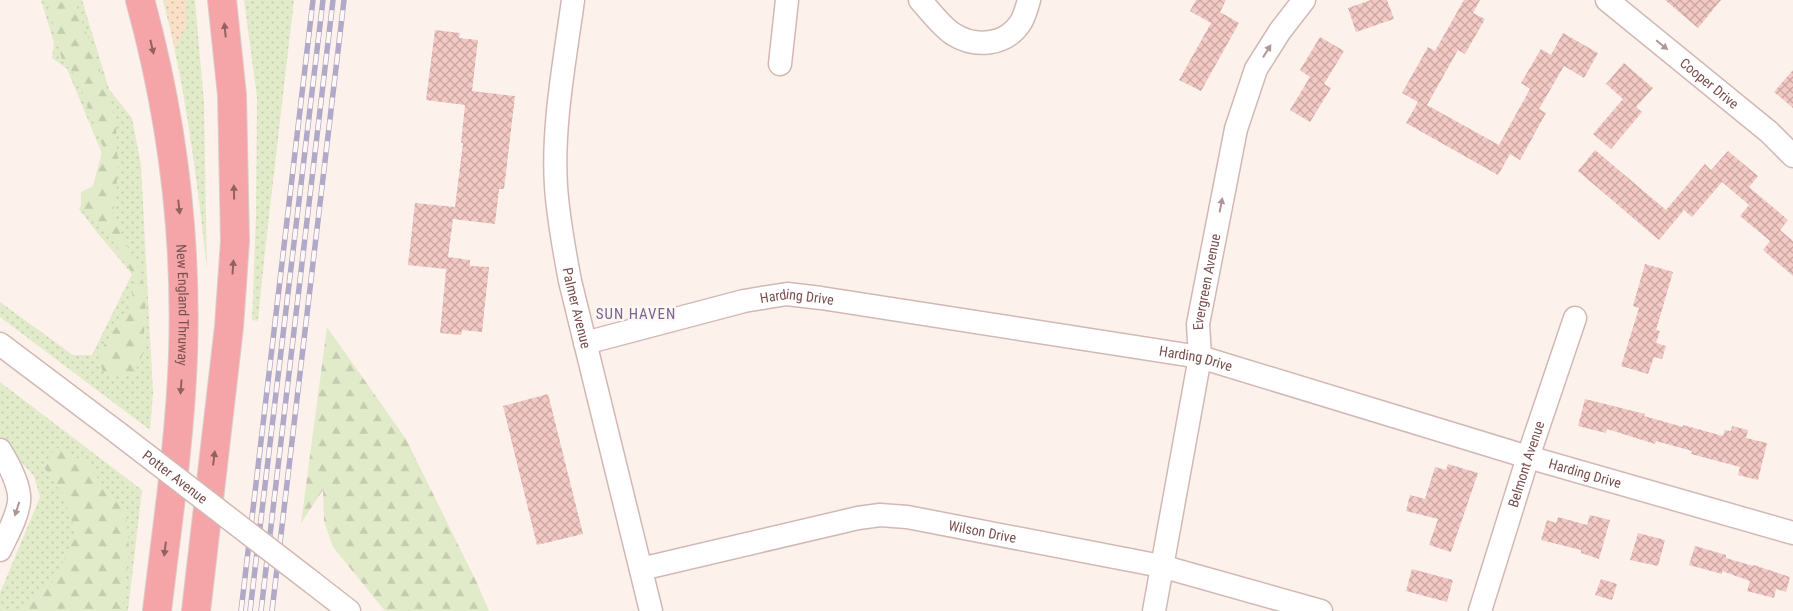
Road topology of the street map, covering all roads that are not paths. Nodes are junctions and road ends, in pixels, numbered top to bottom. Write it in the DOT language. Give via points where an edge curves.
graph roads {
  1 [pos="140,0"];
  2 [pos="222,0"];
  3 [pos="574,0"];
  4 [pos="787,0"];
  5 [pos="920,0"];
  6 [pos="1029,0"];
  7 [pos="1304,0"];
  8 [pos="1607,0"];
  9 [pos="780,64"];
  10 [pos="1793,156"];
  11 [pos="1575,318"];
  12 [pos="585,343"];
  13 [pos="0,344"];
  14 [pos="1200,357"];
  15 [pos="1528,457"];
  16 [pos="5,458"];
  17 [pos="1793,532"];
  18 [pos="0,550"];
  19 [pos="1161,566"];
  20 [pos="641,569"];
  21 [pos="157,611"];
  22 [pos="196,611"];
  23 [pos="350,611"];
  24 [pos="651,611"];
  25 [pos="1154,611"];
  26 [pos="1321,611"];
  27 [pos="1480,611"];
  1 -- 21 [label="highway, New England Thruway, one-way" via="162,91 173,158 183,289 179,422"];
  22 -- 2 [label="highway, one-way" via="229,327 235,241 232,95"];
  3 -- 12 [label="street, Palmer Avenue" via="560,96 556,185 570,281"];
  4 -- 9 [label="street"];
  5 -- 6 [label="street" via="951,33 967,41 982,43 996,42 1012,34 1022,21"];
  14 -- 7 [label="street, Evergreen Avenue, one-way" via="1198,324 1236,129 1256,69"];
  8 -- 10 [label="street, Cooper Drive, one-way" via="1769,132"];
  11 -- 15 [label="street, Belmont Avenue"];
  12 -- 14 [label="street, Harding Drive" via="744,301 788,294"];
  12 -- 20 [label="street, Palmer Avenue"];
  13 -- 23 [label="street, Potter Avenue, bridge"];
  14 -- 15 [label="street, Harding Drive"];
  14 -- 19 [label="street, Evergreen Avenue"];
  15 -- 17 [label="street, Harding Drive"];
  15 -- 27 [label="street, Belmont Avenue"];
  16 -- 18 [label="street, one-way" via="16,481 20,501"];
  19 -- 20 [label="street, Wilson Drive" via="907,517 880,515"];
  19 -- 25 [label="street, Evergreen Avenue"];
  19 -- 26 [label="street, Wilson Drive"];
  20 -- 24 [label="street, Palmer Avenue"];
}
